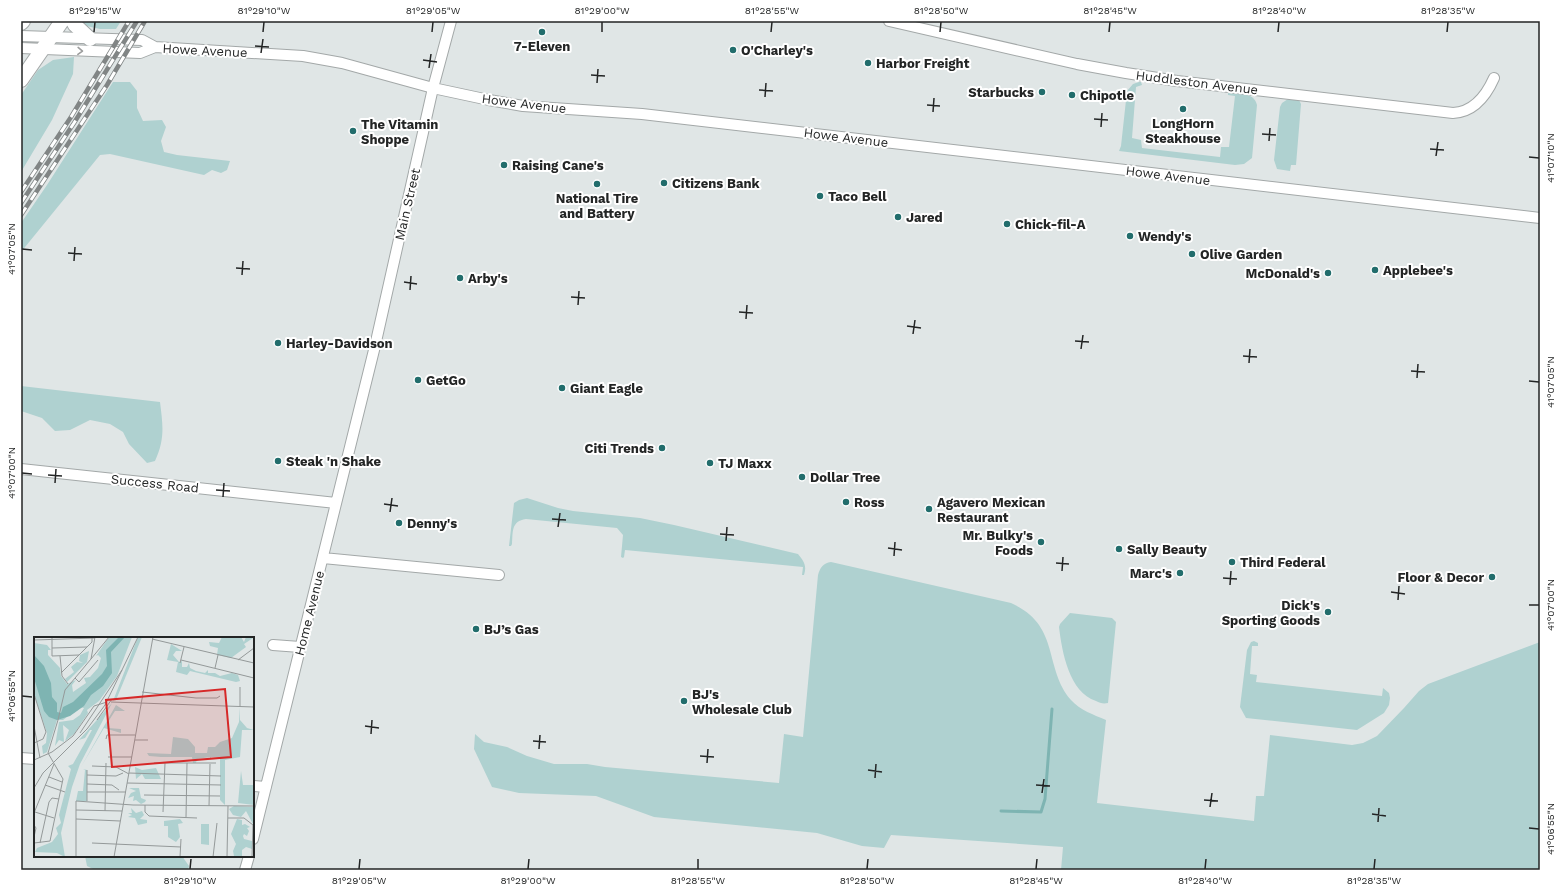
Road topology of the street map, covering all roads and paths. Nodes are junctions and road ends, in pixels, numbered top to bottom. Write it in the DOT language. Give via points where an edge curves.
graph roads {
  1 [pos="62,21"];
  2 [pos="73,21"];
  3 [pos="451,21"];
  4 [pos="889,21"];
  5 [pos="21,36"];
  6 [pos="50,38"];
  7 [pos="90,39"];
  8 [pos="155,47"];
  9 [pos="21,48"];
  10 [pos="41,49"];
  11 [pos="1494,78"];
  12 [pos="21,80"];
  13 [pos="433,88"];
  14 [pos="1540,218"];
  15 [pos="364,387"];
  16 [pos="21,469"];
  17 [pos="336,504"];
  18 [pos="323,558"];
  19 [pos="499,575"];
  20 [pos="273,644"];
  21 [pos="300,647"];
  22 [pos="21,758"];
  23 [pos="34,759"];
  24 [pos="254,786"];
  25 [pos="266,787"];
  26 [pos="254,835"];
  27 [pos="249,857"];
  28 [pos="245,870"];
  1 -- 6 [label="highway"];
  2 -- 7 [label="highway"];
  3 -- 13 [label="street, Main Street"];
  4 -- 11 [label="street, Huddleston Avenue" via="1126,73 1453,113 1464,111 1480,101"];
  5 -- 6 [label="street, Howe Avenue"];
  6 -- 7 [label="street, Howe Avenue"];
  6 -- 10 [label="highway"];
  7 -- 8 [label="street, Howe Avenue" via="142,40"];
  10 -- 8 [label="street, Howe Avenue, one-way" via="140,53"];
  8 -- 13 [label="street, Howe Avenue" via="302,56 342,63"];
  9 -- 10 [label="street, Howe Avenue"];
  10 -- 12 [label="highway"];
  13 -- 14 [label="street, Howe Avenue" via="523,106 642,114"];
  13 -- 15 [label="street, Main Street"];
  15 -- 17 [label="street, Home Avenue"];
  16 -- 17 [label="street, Success Road"];
  17 -- 18 [label="street, Home Avenue"];
  18 -- 19 [label="street"];
  18 -- 21 [label="street, Home Avenue"];
  20 -- 21 [label="street"];
  21 -- 25 [label="street, Home Avenue"];
  22 -- 23 [label="street"];
  24 -- 25 [label="street"];
  25 -- 26 [label="street, Home Avenue"];
  27 -- 28 [label="street"];
}
